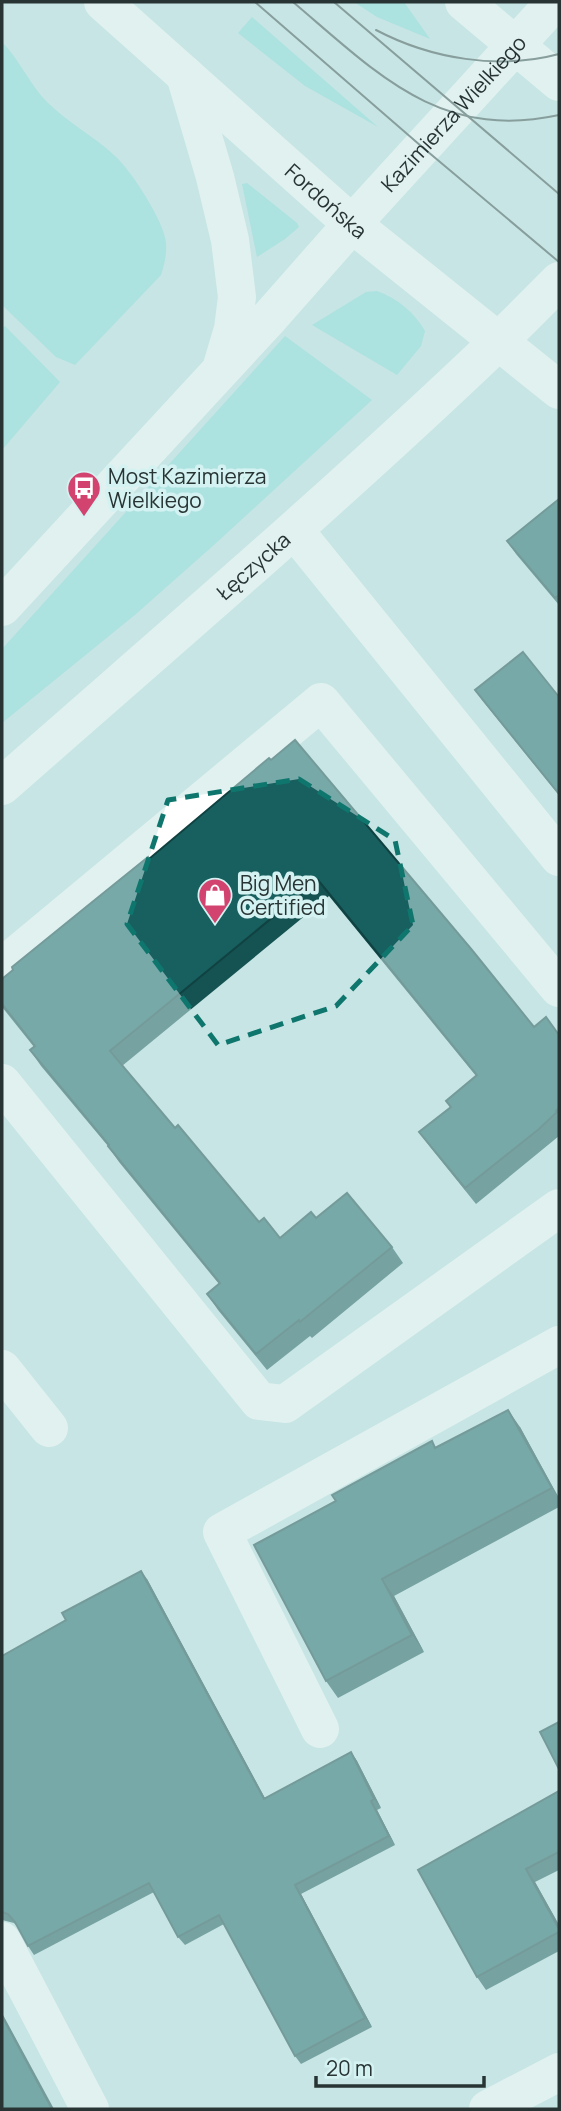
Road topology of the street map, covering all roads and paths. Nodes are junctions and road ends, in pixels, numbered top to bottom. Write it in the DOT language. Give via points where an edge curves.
graph roads {
  1 [pos="103,2"];
  2 [pos="464,2"];
  3 [pos="555,2"];
  4 [pos="516,46"];
  5 [pos="185,75"];
  6 [pos="559,82"];
  7 [pos="352,224"];
  8 [pos="559,281"];
  9 [pos="499,341"];
  10 [pos="222,368"];
  11 [pos="559,390"];
  12 [pos="295,531"];
  13 [pos="2,607"];
  14 [pos="2,786"];
  15 [pos="559,858"];
  16 [pos="2,967"];
  17 [pos="559,988"];
  18 [pos="2,1083"];
  19 [pos="559,1208"];
  20 [pos="558,1348"];
  21 [pos="2,1369"];
  22 [pos="49,1428"];
  23 [pos="320,1729"];
  24 [pos="2,1941"];
  25 [pos="559,2072"];
  26 [pos="90,2109"];
  27 [pos="488,2109"];
  1 -- 5 [label="street, Fordońska"];
  2 -- 4 [label="street"];
  3 -- 4 [label="street, Kazimierza Wielkiego"];
  4 -- 6 [label="street"];
  4 -- 7 [label="street, Kazimierza Wielkiego"];
  5 -- 7 [label="street, Fordońska"];
  5 -- 10 [label="street" via="215,177 236,286 233,328"];
  7 -- 9 [label="street, Fordońska"];
  7 -- 10 [label="street"];
  8 -- 9 [label="street"];
  9 -- 11 [label="street, Fordońska"];
  9 -- 12 [label="street, Łęczycka"];
  10 -- 13 [label="street"];
  12 -- 14 [label="street, Łęczycka"];
  12 -- 15 [label="street"];
  16 -- 17 [label="street" via="321,702"];
  18 -- 19 [label="street" via="259,1401 285,1404"];
  20 -- 23 [label="street" via="222,1532"];
  21 -- 22 [label="street"];
  24 -- 26 [label="street"];
  25 -- 27 [label="street"];
}
